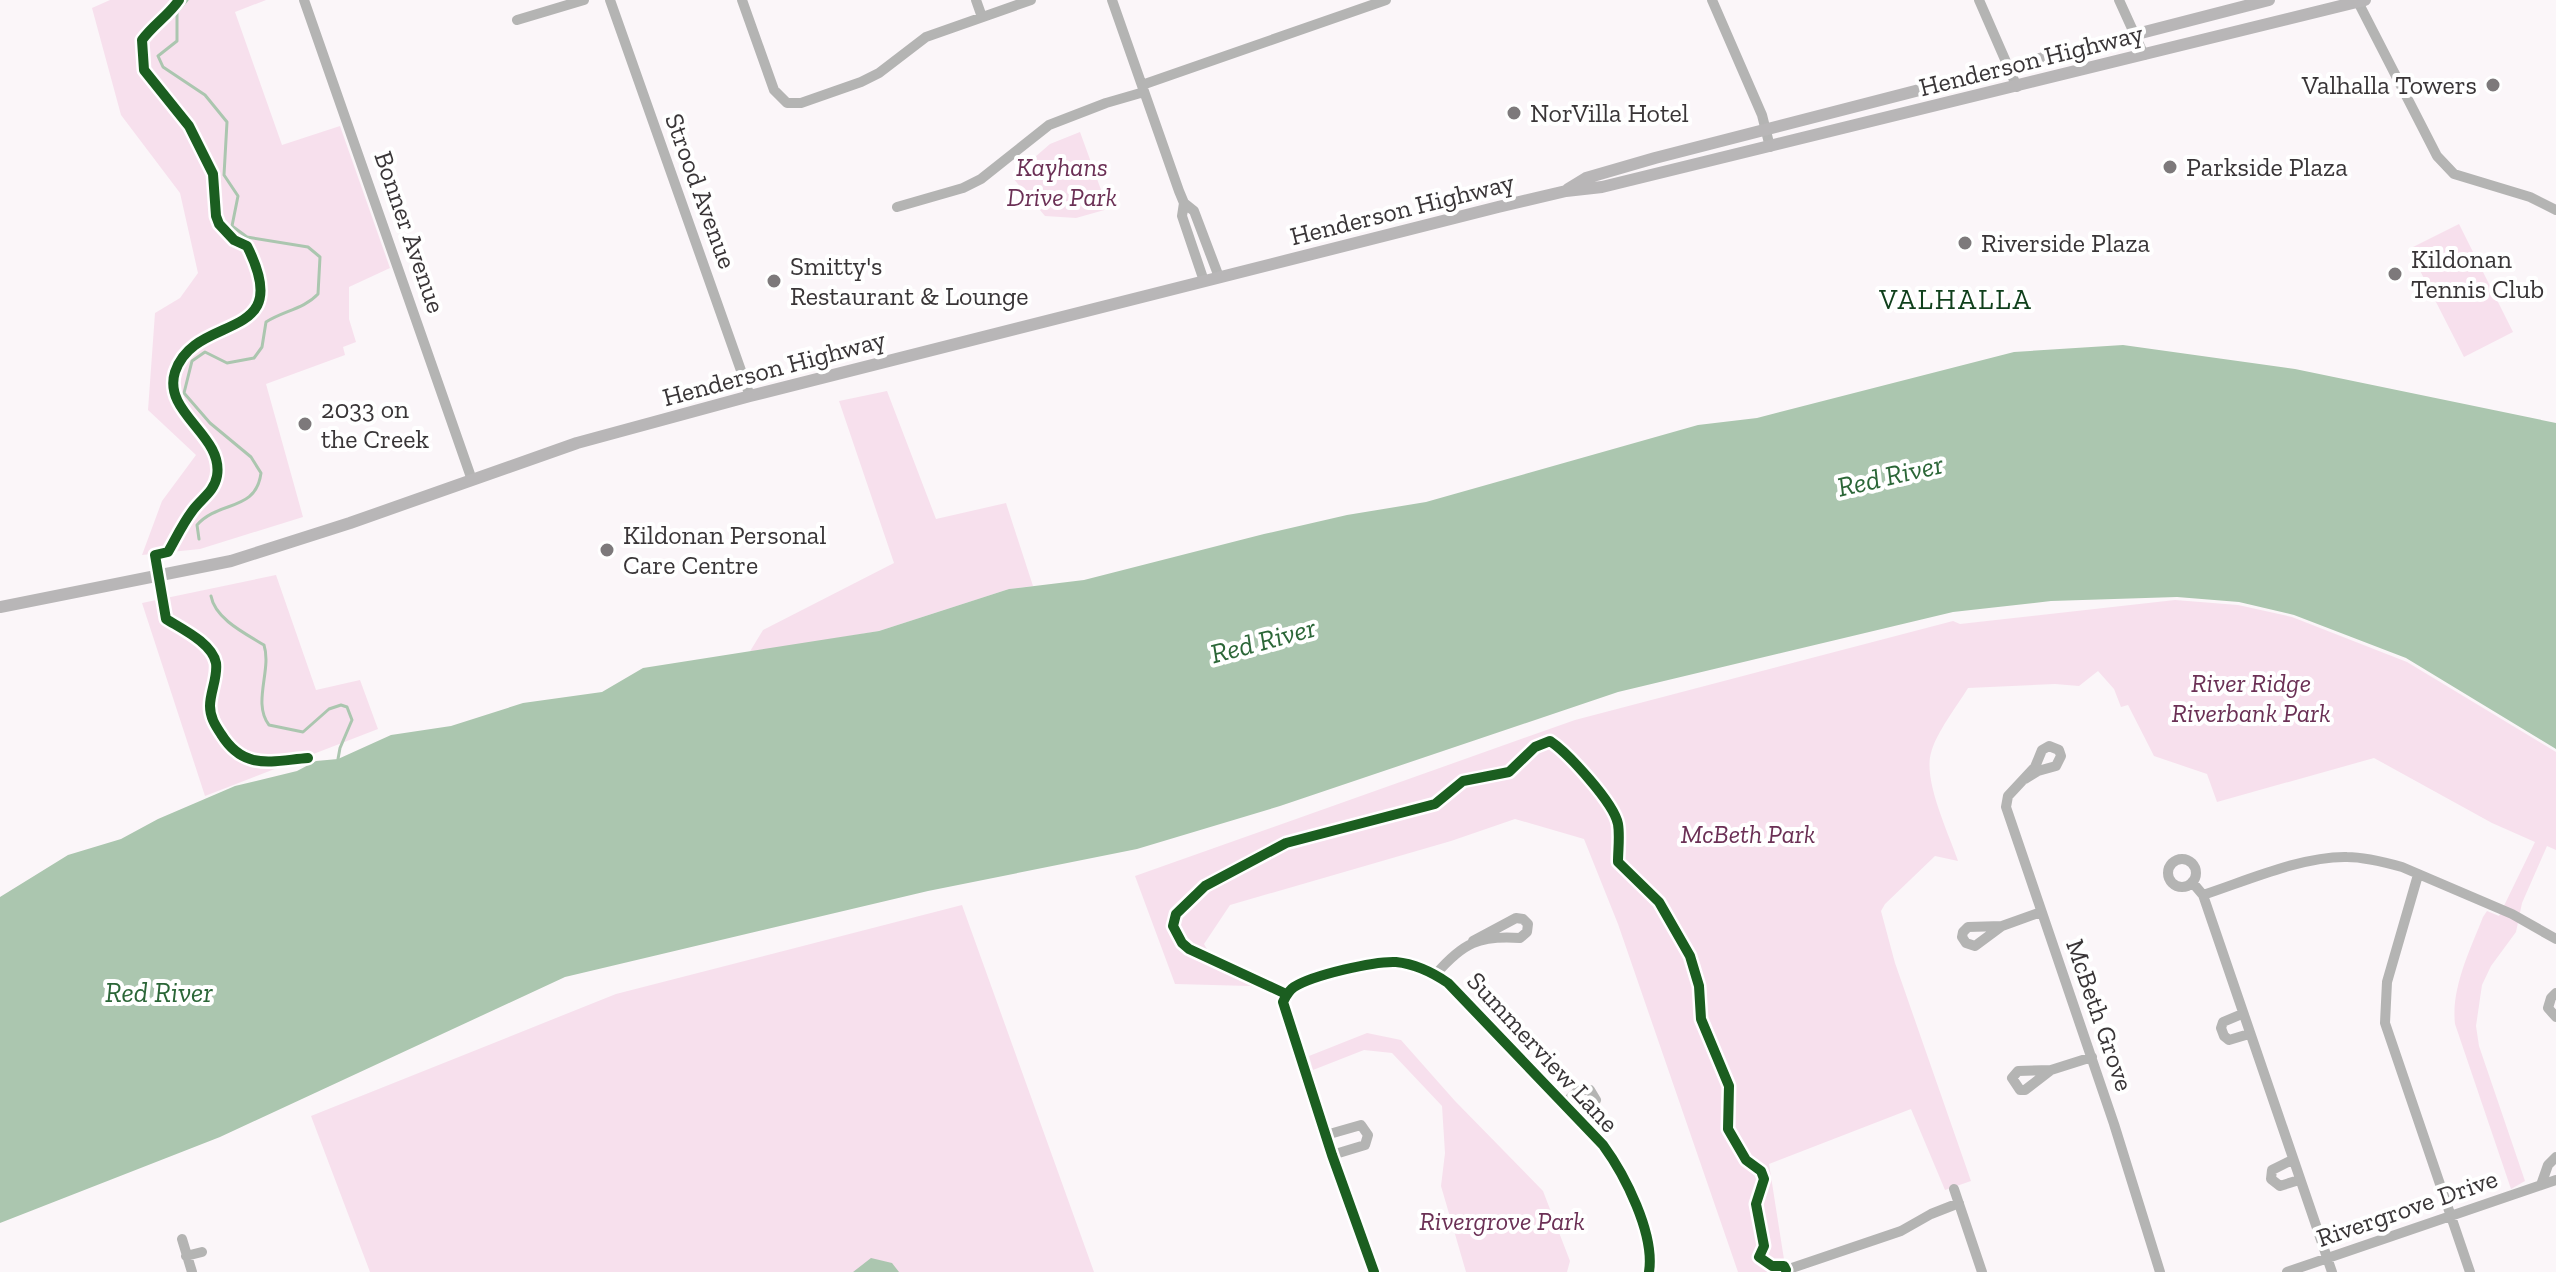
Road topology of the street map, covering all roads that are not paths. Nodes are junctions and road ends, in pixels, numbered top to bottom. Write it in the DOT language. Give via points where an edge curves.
graph roads {
  1 [pos="304,0"];
  2 [pos="584,0"];
  3 [pos="610,0"];
  4 [pos="742,0"];
  5 [pos="976,0"];
  6 [pos="1031,0"];
  7 [pos="1112,0"];
  8 [pos="1386,0"];
  9 [pos="1712,0"];
  10 [pos="1979,0"];
  11 [pos="2119,0"];
  12 [pos="2269,0"];
  13 [pos="2360,1"];
  14 [pos="982,17"];
  15 [pos="517,20"];
  16 [pos="2136,36"];
  17 [pos="2144,55"];
  18 [pos="2009,69"];
  19 [pos="2017,87"];
  20 [pos="1143,89"];
  21 [pos="1766,129"];
  22 [pos="1770,147"];
  23 [pos="1566,191"];
  24 [pos="1184,203"];
  25 [pos="897,207"];
  26 [pos="2556,210"];
  27 [pos="1219,277"];
  28 [pos="1204,281"];
  29 [pos="750,396"];
  30 [pos="472,480"];
  31 [pos="0,607"];
  32 [pos="2025,779"];
  33 [pos="2418,875"];
  34 [pos="2192,882"];
  35 [pos="2203,895"];
  36 [pos="2041,912"];
  37 [pos="2002,926"];
  38 [pos="2556,939"];
  39 [pos="1473,941"];
  40 [pos="1436,974"];
  41 [pos="2556,993"];
  42 [pos="2242,1014"];
  43 [pos="2556,1017"];
  44 [pos="2249,1034"];
  45 [pos="2092,1057"];
  46 [pos="2051,1070"];
  47 [pos="1564,1104"];
  48 [pos="1578,1119"];
  49 [pos="1326,1135"];
  50 [pos="1332,1155"];
  51 [pos="2556,1157"];
  52 [pos="2292,1160"];
  53 [pos="2299,1180"];
  54 [pos="2556,1180"];
  55 [pos="2541,1185"];
  56 [pos="1954,1189"];
  57 [pos="1959,1203"];
  58 [pos="2451,1217"];
  59 [pos="182,1239"];
  60 [pos="202,1252"];
  61 [pos="186,1256"];
  62 [pos="2327,1258"];
  63 [pos="1786,1270"];
  64 [pos="192,1272"];
  65 [pos="1374,1272"];
  66 [pos="1649,1272"];
  67 [pos="1982,1272"];
  68 [pos="2160,1272"];
  69 [pos="2287,1272"];
  70 [pos="2332,1272"];
  71 [pos="2470,1272"];
  1 -- 30 [label="street, Bonner Avenue"];
  2 -- 15 [label="street"];
  3 -- 29 [label="street, Strood Avenue"];
  4 -- 14 [label="street" via="774,90 787,103 861,82 926,37"];
  5 -- 14 [label="street"];
  6 -- 14 [label="street"];
  7 -- 20 [label="street"];
  8 -- 20 [label="street"];
  9 -- 21 [label="street"];
  10 -- 18 [label="street"];
  11 -- 16 [label="street"];
  12 -- 16 [label="main road, Henderson Highway"];
  13 -- 17 [label="main road, Henderson Highway"];
  13 -- 26 [label="street" via="2433,152 2454,174"];
  16 -- 17 [label="street"];
  16 -- 18 [label="main road, Henderson Highway"];
  17 -- 19 [label="main road, Henderson Highway"];
  18 -- 19 [label="street"];
  18 -- 21 [label="main road, Henderson Highway"];
  19 -- 22 [label="main road, Henderson Highway"];
  20 -- 24 [label="street"];
  20 -- 25 [label="street" via="1049,125 963,188"];
  21 -- 22 [label="street"];
  21 -- 23 [label="main road, Henderson Highway" via="1586,178"];
  22 -- 23 [label="main road, Henderson Highway"];
  23 -- 27 [label="main road, Henderson Highway"];
  24 -- 27 [label="street" via="1194,211"];
  24 -- 28 [label="street" via="1182,216"];
  27 -- 28 [label="main road, Henderson Highway"];
  28 -- 29 [label="main road, Henderson Highway"];
  29 -- 30 [label="main road, Henderson Highway" via="577,443"];
  30 -- 31 [label="main road, Henderson Highway" via="231,561"];
  32 -- 36 [label="street, McBeth Grove" via="2008,796 2006,807"];
  33 -- 35 [label="street" via="2383,861 2346,857 2297,865"];
  33 -- 38 [label="street" via="2512,914"];
  33 -- 58 [label="street" via="2387,982 2385,1023"];
  34 -- 35 [label="street"];
  35 -- 42 [label="street"];
  36 -- 37 [label="street"];
  36 -- 45 [label="street, McBeth Grove"];
  39 -- 39 [label="street" via="1520,938 1528,924 1516,918"];
  39 -- 40 [label="street"];
  40 -- 47 [label="street, Summerview Lane"];
  40 -- 49 [label="street, Summerview Lane" via="1404,963 1377,962 1296,986 1286,994 1283,1002"];
  41 -- 43 [label="street" via="2548,1008"];
  42 -- 44 [label="street"];
  42 -- 44 [label="street" via="2227,1019 2221,1028 2229,1040"];
  44 -- 52 [label="street"];
  45 -- 46 [label="street"];
  45 -- 68 [label="street, McBeth Grove"];
  47 -- 48 [label="street, Summerview Lane"];
  47 -- 48 [label="street, Summerview Lane" via="1584,1089 1594,1094 1593,1105"];
  48 -- 66 [label="street, Summerview Lane" via="1611,1156 1641,1218 1650,1246"];
  49 -- 50 [label="street, Summerview Lane"];
  49 -- 50 [label="street" via="1361,1125 1368,1135 1365,1145"];
  50 -- 65 [label="street, Summerview Lane"];
  51 -- 55 [label="street"];
  52 -- 53 [label="street"];
  52 -- 53 [label="street" via="2272,1170 2271,1179 2280,1186"];
  53 -- 62 [label="street"];
  54 -- 55 [label="street, Rivergrove Drive"];
  55 -- 58 [label="street, Rivergrove Drive"];
  56 -- 57 [label="street"];
  57 -- 63 [label="street" via="1901,1231"];
  57 -- 67 [label="street"];
  58 -- 62 [label="street, Rivergrove Drive"];
  58 -- 71 [label="street"];
  59 -- 61 [label="street"];
  60 -- 61 [label="street"];
  61 -- 64 [label="street"];
  62 -- 69 [label="street, Rivergrove Drive"];
  62 -- 70 [label="street"];
}
